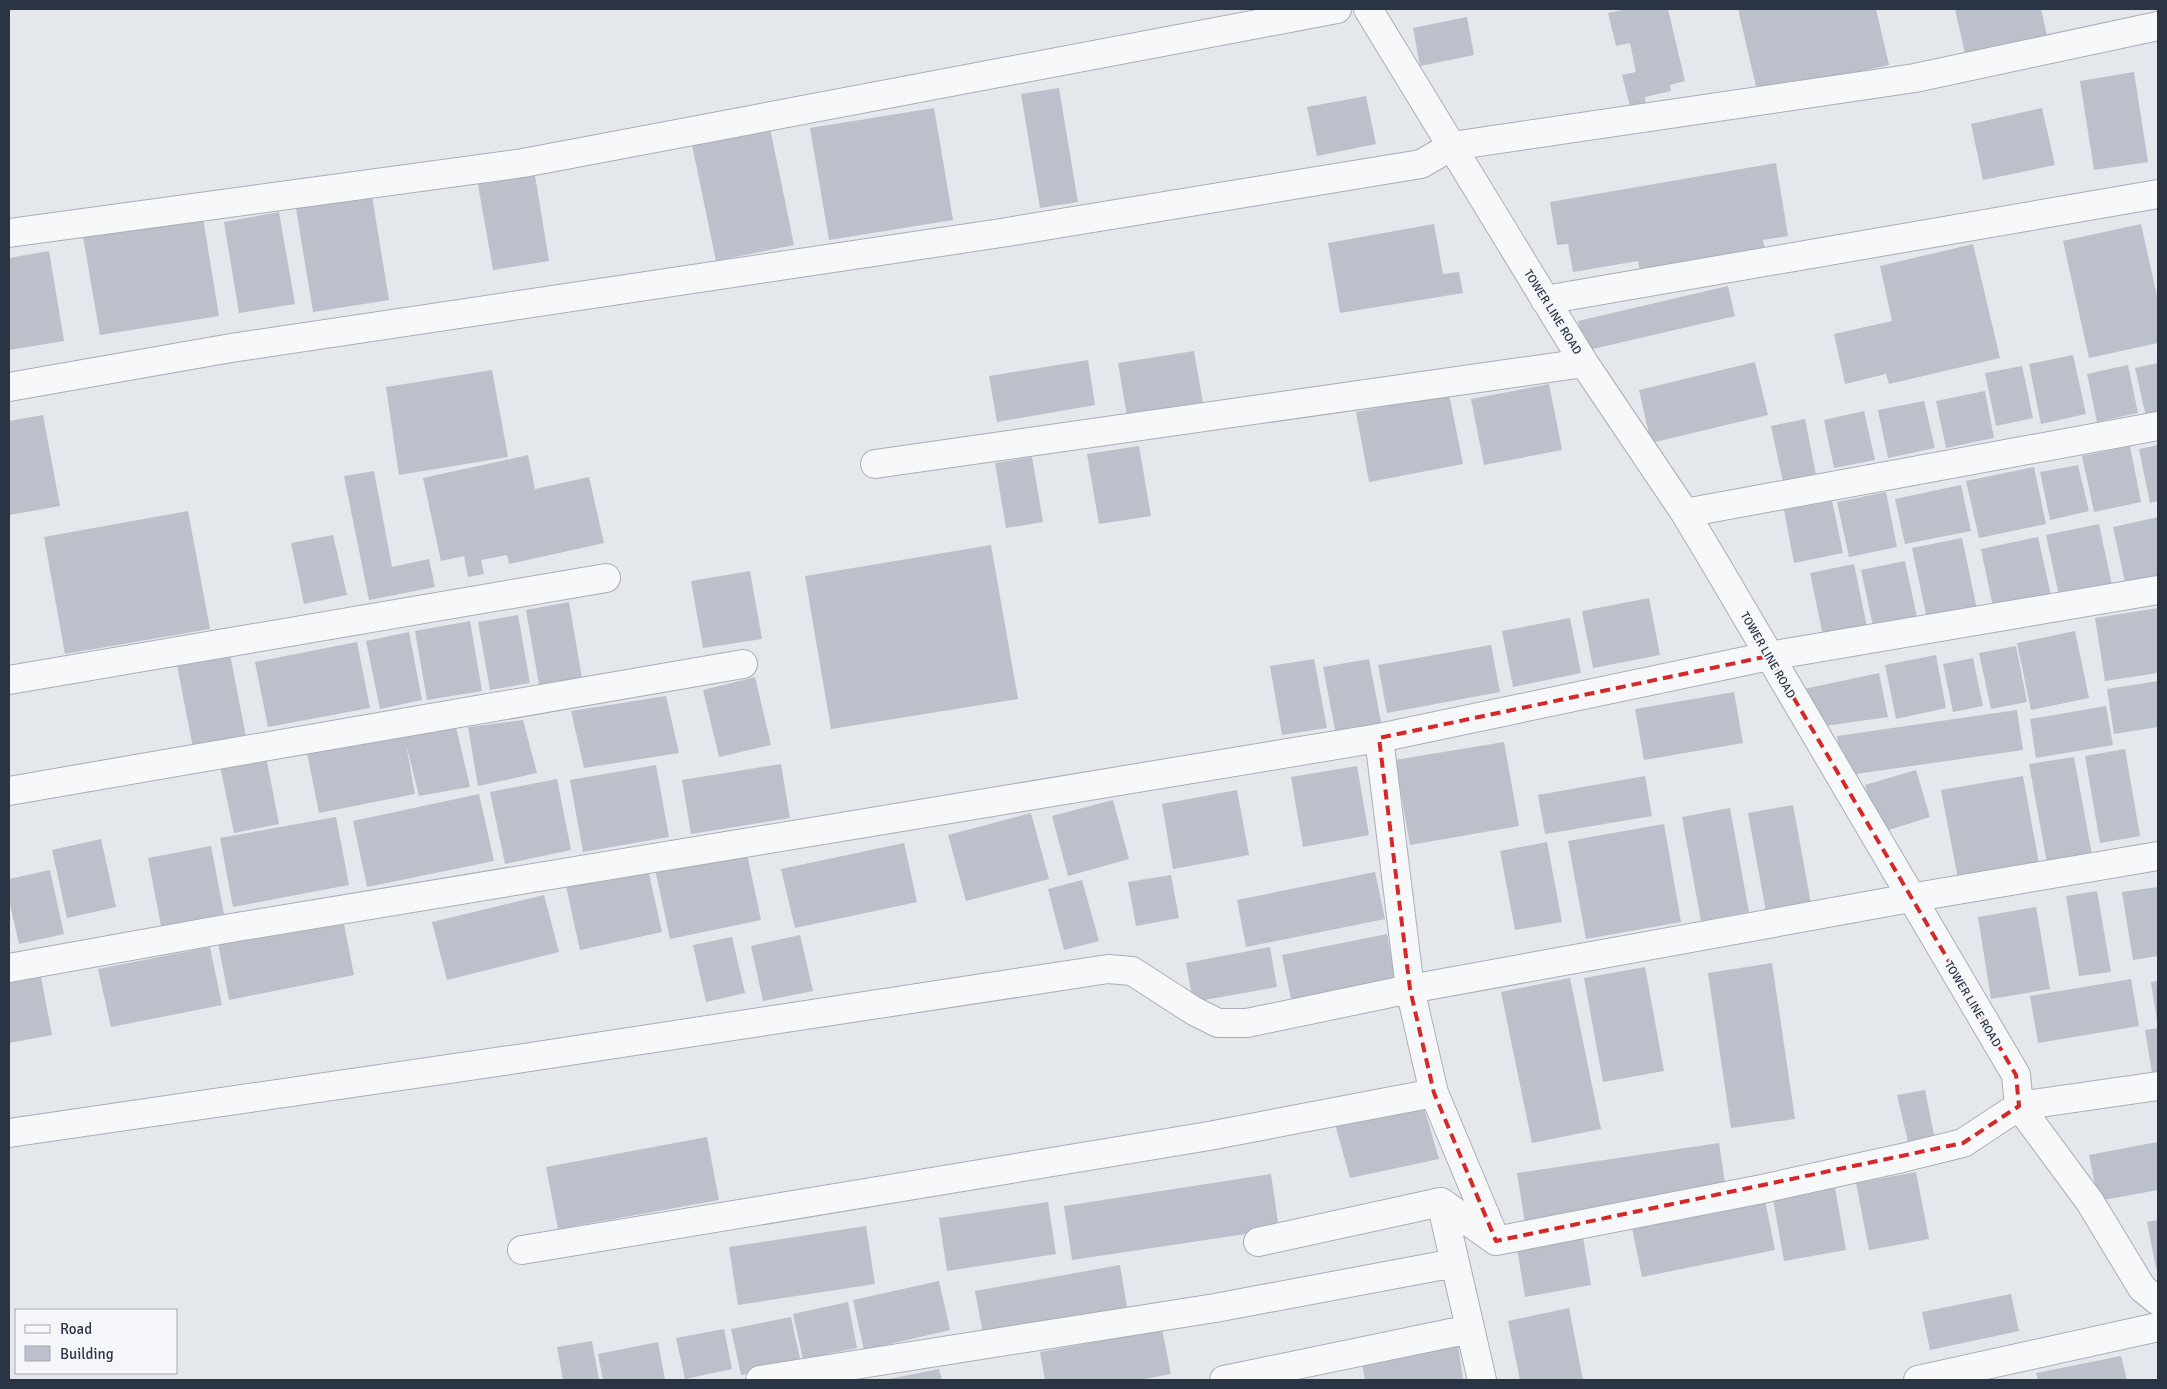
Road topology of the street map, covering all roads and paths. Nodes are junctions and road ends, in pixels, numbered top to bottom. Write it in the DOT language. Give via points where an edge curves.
graph roads {
  1 [pos="1337,9"];
  2 [pos="1368,9"];
  3 [pos="2158,26"];
  4 [pos="1452,146"];
  5 [pos="2158,194"];
  6 [pos="9,233"];
  7 [pos="1546,300"];
  8 [pos="1584,364"];
  9 [pos="9,387"];
  10 [pos="2158,426"];
  11 [pos="875,464"];
  12 [pos="1684,514"];
  13 [pos="606,578"];
  14 [pos="2158,590"];
  15 [pos="1769,656"];
  16 [pos="743,664"];
  17 [pos="9,680"];
  18 [pos="1378,738"];
  19 [pos="9,791"];
  20 [pos="2158,856"];
  21 [pos="1910,898"];
  22 [pos="9,968"];
  23 [pos="1410,990"];
  24 [pos="2158,1086"];
  25 [pos="1434,1093"];
  26 [pos="2018,1106"];
  27 [pos="9,1133"];
  28 [pos="1441,1202"];
  29 [pos="1496,1241"];
  30 [pos="1258,1242"];
  31 [pos="522,1250"];
  32 [pos="1455,1263"];
  33 [pos="2158,1301"];
  34 [pos="2158,1327"];
  35 [pos="1470,1329"];
  36 [pos="760,1380"];
  37 [pos="1224,1380"];
  38 [pos="1482,1380"];
  39 [pos="1918,1380"];
  1 -- 6 [label="street" via="523,163"];
  2 -- 4 [label="street, TOWER LINE ROAD"];
  3 -- 4 [label="street" via="1915,78"];
  4 -- 7 [label="street, TOWER LINE ROAD"];
  4 -- 9 [label="street" via="1421,164 1002,233 231,348"];
  5 -- 7 [label="street"];
  7 -- 8 [label="street, TOWER LINE ROAD"];
  8 -- 11 [label="street"];
  8 -- 12 [label="street, TOWER LINE ROAD"];
  10 -- 12 [label="street"];
  12 -- 15 [label="street, TOWER LINE ROAD"];
  13 -- 17 [label="street"];
  14 -- 15 [label="street"];
  15 -- 18 [label="street"];
  15 -- 21 [label="street, TOWER LINE ROAD"];
  16 -- 19 [label="street"];
  18 -- 22 [label="street" via="231,928"];
  18 -- 23 [label="street"];
  20 -- 21 [label="street"];
  21 -- 23 [label="street"];
  21 -- 26 [label="street, TOWER LINE ROAD" via="2016,1076"];
  23 -- 25 [label="street"];
  23 -- 27 [label="street" via="1247,1023 1218,1023 1132,970 1108,969"];
  24 -- 26 [label="street"];
  25 -- 29 [label="street"];
  25 -- 31 [label="street" via="1209,1136"];
  26 -- 29 [label="street" via="1963,1143 1762,1188"];
  26 -- 33 [label="street" via="2090,1202 2142,1288"];
  28 -- 29 [label="street"];
  28 -- 30 [label="street"];
  28 -- 32 [label="street"];
  32 -- 35 [label="street"];
  32 -- 36 [label="street" via="1215,1308"];
  34 -- 39 [label="street"];
  35 -- 37 [label="street"];
  35 -- 38 [label="street"];
}
